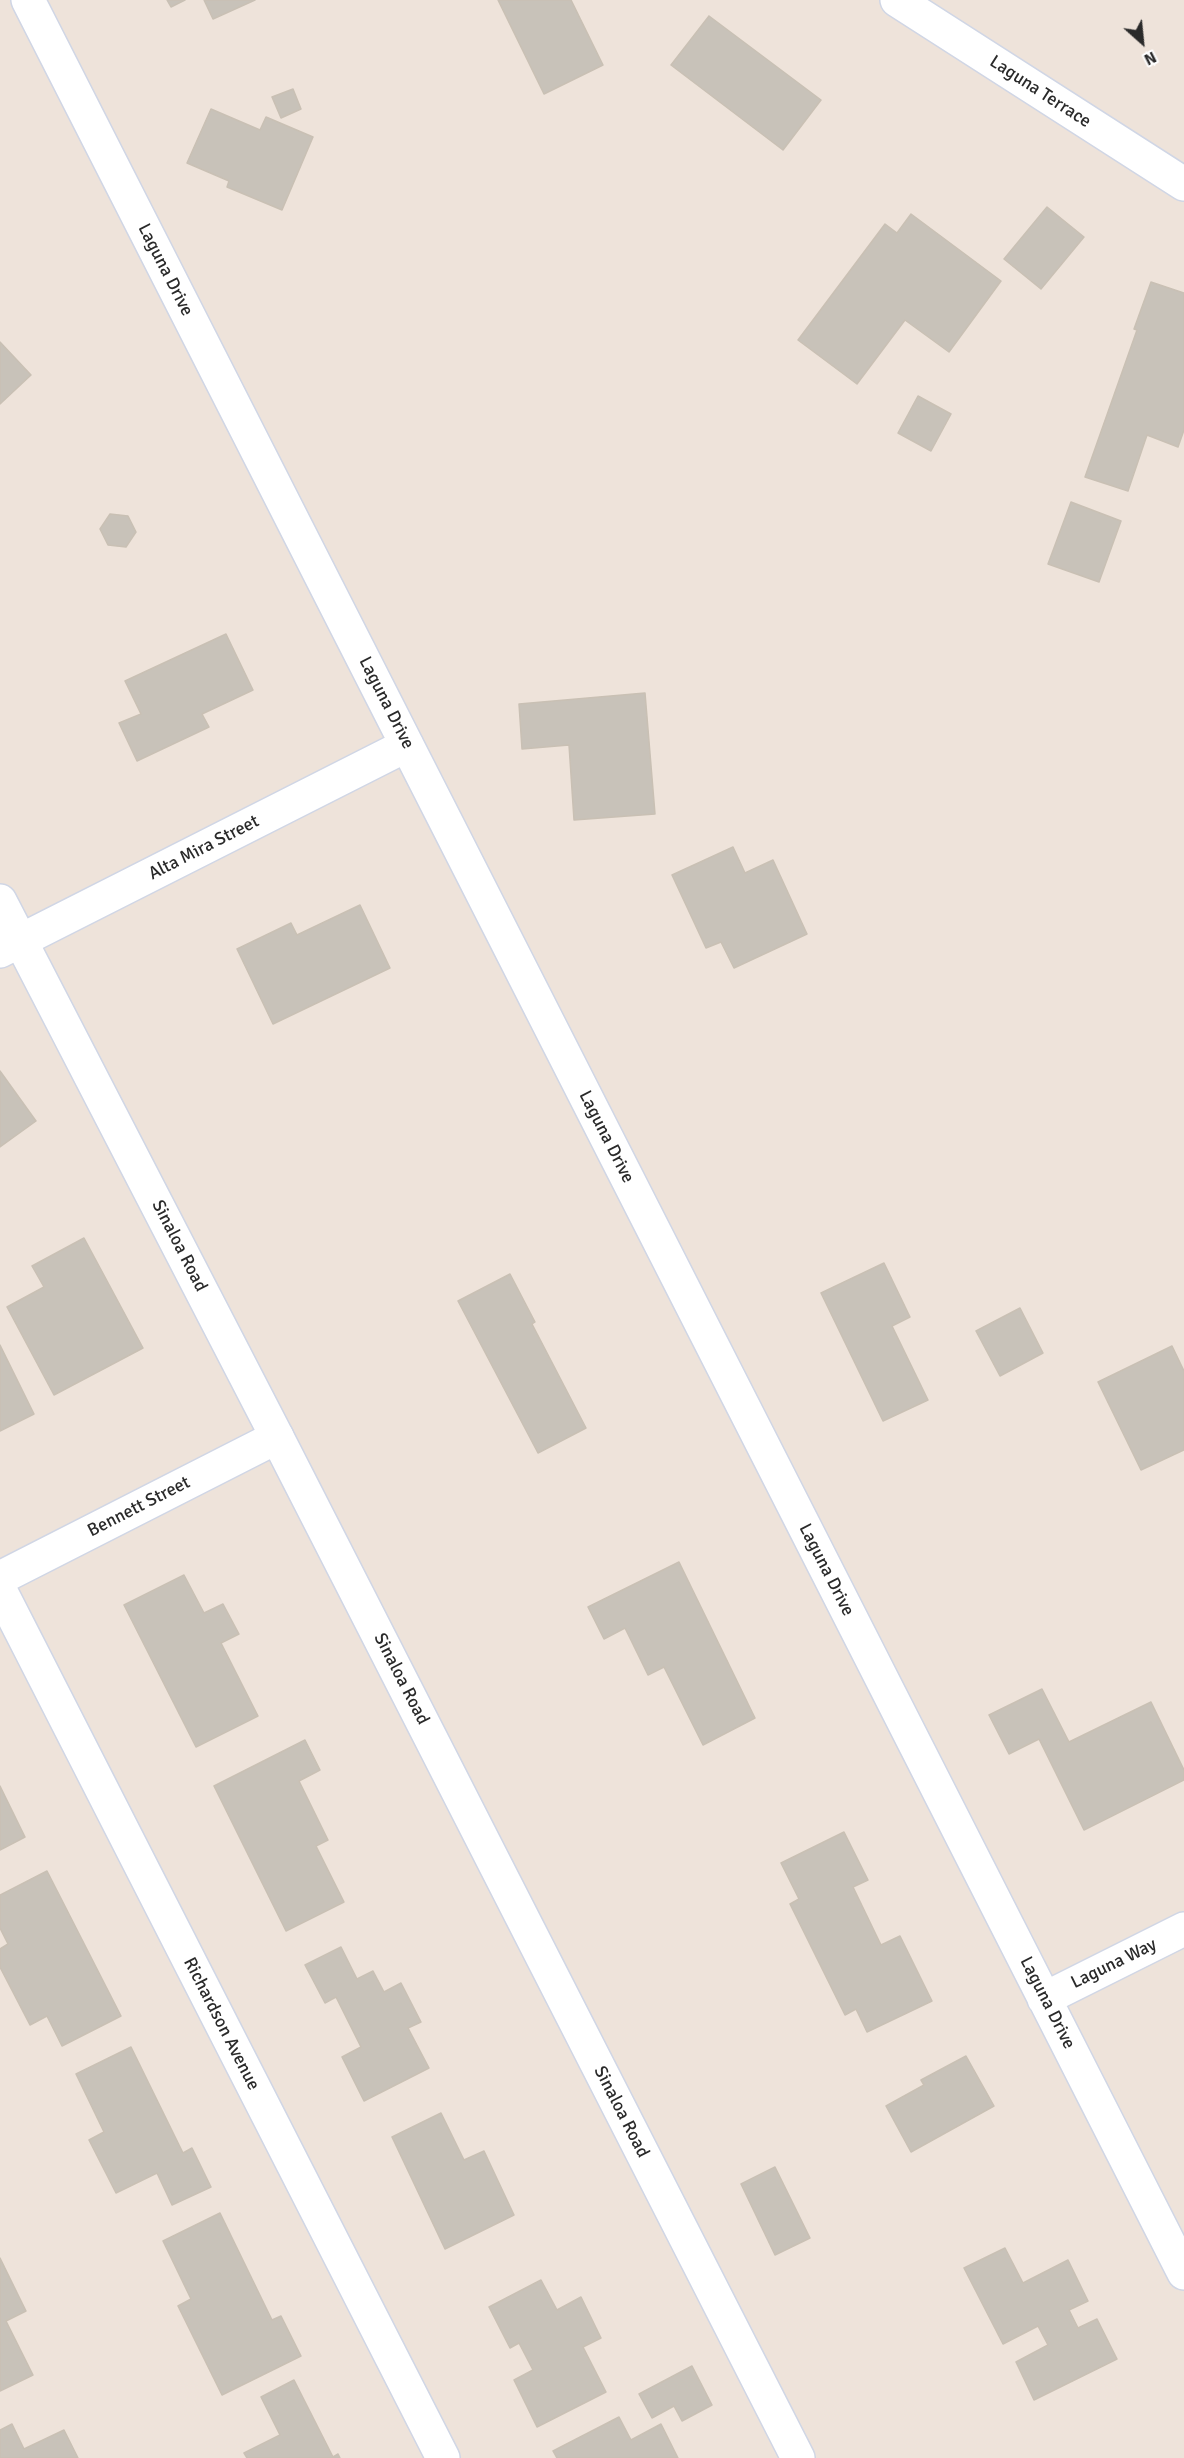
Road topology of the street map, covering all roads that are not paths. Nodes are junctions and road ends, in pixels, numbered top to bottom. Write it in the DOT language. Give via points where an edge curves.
graph roads {
  1 [pos="28,0"];
  2 [pos="897,0"];
  3 [pos="1184,184"];
  4 [pos="407,745"];
  5 [pos="0,901"];
  6 [pos="10,946"];
  7 [pos="277,1437"];
  8 [pos="0,1578"];
  9 [pos="0,1590"];
  10 [pos="1184,1929"];
  11 [pos="1044,1999"];
  12 [pos="1184,2273"];
  13 [pos="443,2458"];
  14 [pos="798,2458"];
  1 -- 4 [label="street, Laguna Drive"];
  2 -- 3 [label="street, Laguna Terrace"];
  4 -- 6 [label="street, Alta Mira Street"];
  4 -- 11 [label="street, Laguna Drive"];
  5 -- 6 [label="street, Sinaloa Road"];
  6 -- 7 [label="street, Sinaloa Road"];
  7 -- 8 [label="street, Bennett Street"];
  7 -- 14 [label="street, Sinaloa Road"];
  9 -- 13 [label="street, Richardson Avenue"];
  10 -- 11 [label="street, Laguna Way"];
  11 -- 12 [label="street, Laguna Drive"];
}
